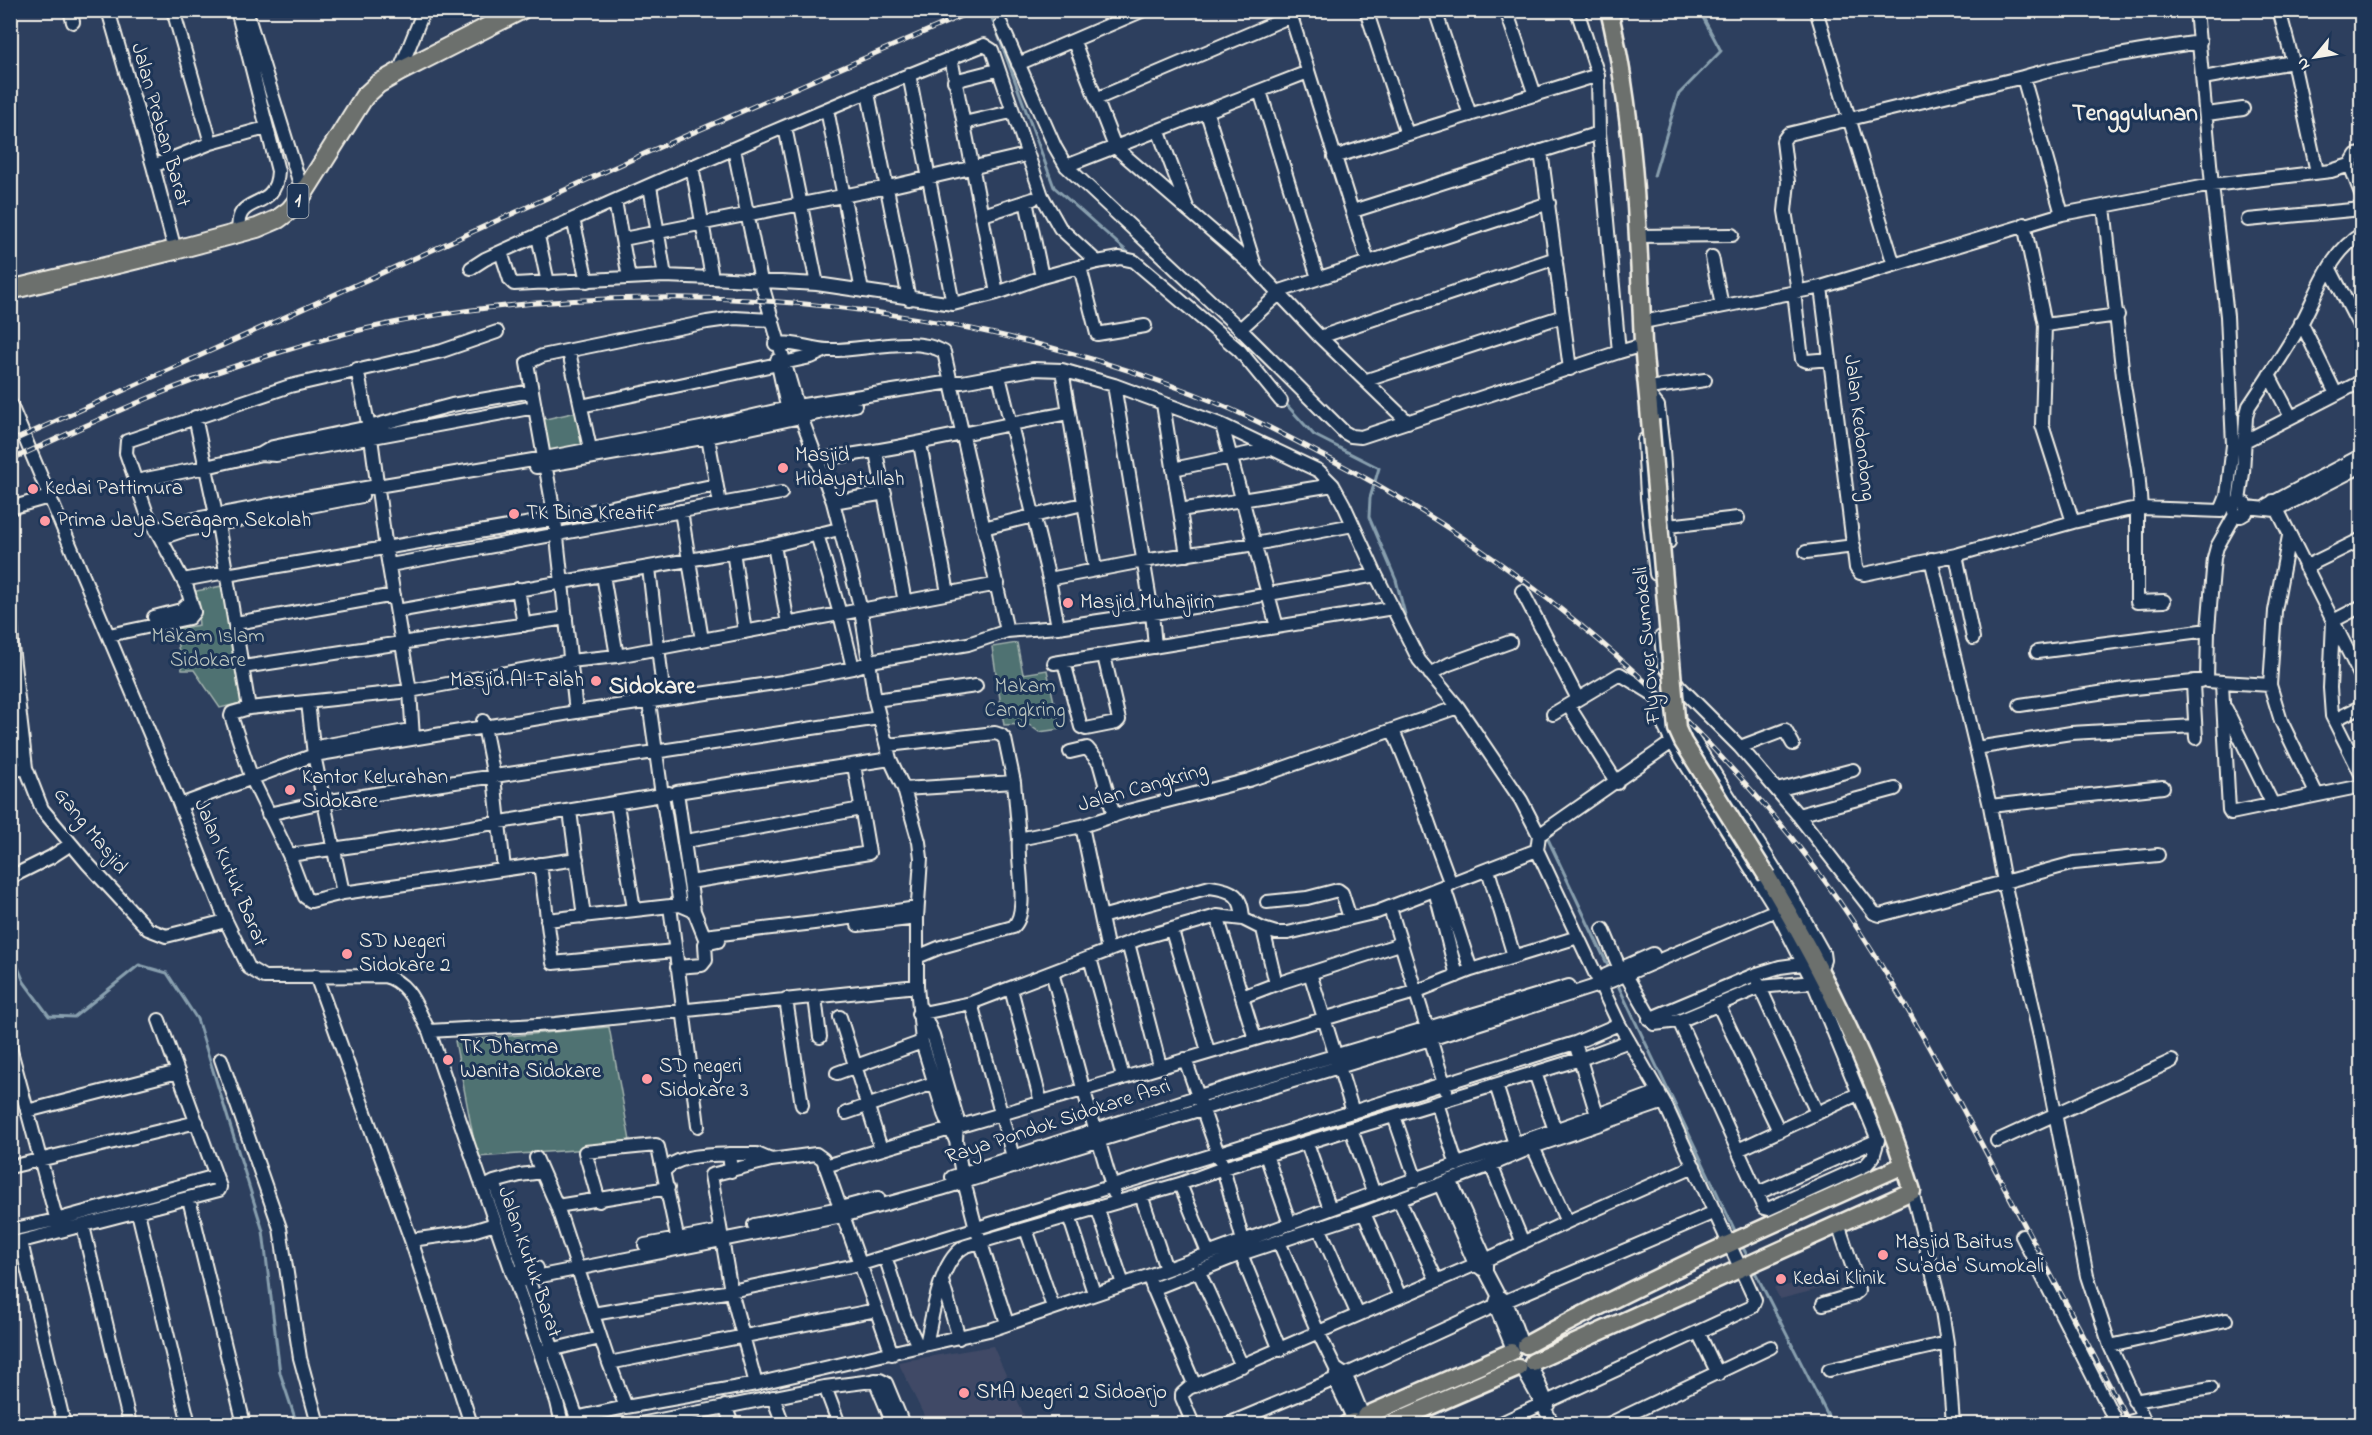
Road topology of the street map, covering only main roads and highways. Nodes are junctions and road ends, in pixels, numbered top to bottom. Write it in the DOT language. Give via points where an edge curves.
graph roads {
  1 [pos="521,10"];
  2 [pos="1609,10"];
  3 [pos="10,290"];
  4 [pos="1904,1165"];
  5 [pos="1522,1357"];
  6 [pos="1358,1421"];
  7 [pos="1389,1425"];
  1 -- 3 [label="highway, 1" via="378,84 364,97 303,194 278,219 175,250"];
  2 -- 4 [label="main road, Fly Over Sumokali, bridge" via="1621,59 1633,158 1643,345 1677,729 1854,1040 1880,1131"];
  4 -- 5 [label="main road" via="1568,1322"];
  4 -- 5 [label="main road, Fly Over Sumokali" via="1912,1191 1751,1264"];
  5 -- 6 [label="main road"];
  5 -- 7 [label="main road"];
}
